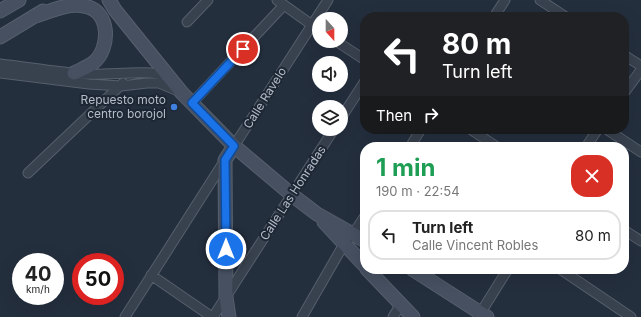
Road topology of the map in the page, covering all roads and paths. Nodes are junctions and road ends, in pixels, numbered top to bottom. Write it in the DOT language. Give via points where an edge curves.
graph roads {
  1 [pos="19,0"];
  2 [pos="60,0"];
  3 [pos="208,0"];
  4 [pos="328,0"];
  5 [pos="505,0"];
  6 [pos="540,0"];
  7 [pos="113,3"];
  8 [pos="281,3"];
  9 [pos="0,11"];
  10 [pos="322,12"];
  11 [pos="497,12"];
  12 [pos="558,12"];
  13 [pos="36,16"];
  14 [pos="187,22"];
  15 [pos="312,25"];
  16 [pos="312,31"];
  17 [pos="0,37"];
  18 [pos="347,48"];
  19 [pos="360,57"];
  20 [pos="629,58"];
  21 [pos="0,64"];
  22 [pos="641,66"];
  23 [pos="641,70"];
  24 [pos="0,73"];
  25 [pos="74,73"];
  26 [pos="130,74"];
  27 [pos="168,76"];
  28 [pos="121,86"];
  29 [pos="629,86"];
  30 [pos="360,89"];
  31 [pos="182,93"];
  32 [pos="192,103"];
  33 [pos="348,107"];
  34 [pos="478,134"];
  35 [pos="614,134"];
  36 [pos="330,136"];
  37 [pos="490,142"];
  38 [pos="626,142"];
  39 [pos="629,144"];
  40 [pos="234,146"];
  41 [pos="641,152"];
  42 [pos="225,160"];
  43 [pos="28,173"];
  44 [pos="292,195"];
  45 [pos="318,214"];
  46 [pos="360,224"];
  47 [pos="353,234"];
  48 [pos="629,234"];
  49 [pos="360,238"];
  50 [pos="641,242"];
  51 [pos="344,244"];
  52 [pos="360,261"];
  53 [pos="373,274"];
  54 [pos="419,274"];
  55 [pos="505,274"];
  56 [pos="567,274"];
  57 [pos="151,276"];
  58 [pos="226,297"];
  59 [pos="401,304"];
  60 [pos="482,316"];
  61 [pos="125,317"];
  62 [pos="213,317"];
  63 [pos="230,317"];
  64 [pos="302,317"];
  65 [pos="392,317"];
  66 [pos="413,317"];
  67 [pos="631,317"];
  1 -- 9 [label="main road"];
  2 -- 13 [label="main road"];
  3 -- 14 [label="street"];
  4 -- 10 [label="street, Calle Ravelo"];
  5 -- 11 [label="street"];
  6 -- 12 [label="street"];
  7 -- 27 [label="main road"];
  8 -- 15 [label="street"];
  8 -- 32 [label="street"];
  13 -- 17 [label="main road"];
  13 -- 25 [label="main road" via="68,6 85,6 100,16 106,33 106,43 102,52 93,63"];
  16 -- 40 [label="street, Calle Ravelo"];
  18 -- 19 [label="street"];
  20 -- 22 [label="street"];
  21 -- 25 [label="street"];
  23 -- 29 [label="street"];
  24 -- 28 [label="street"];
  25 -- 26 [label="street"];
  26 -- 27 [label="street"];
  26 -- 28 [label="street"];
  27 -- 31 [label="main road"];
  28 -- 31 [label="street" via="159,83"];
  28 -- 43 [label="street"];
  30 -- 33 [label="street"];
  31 -- 32 [label="main road"];
  32 -- 40 [label="main road"];
  34 -- 37 [label="street"];
  35 -- 38 [label="street"];
  36 -- 44 [label="street, Calle Las Honradas"];
  39 -- 41 [label="street"];
  40 -- 42 [label="main road, Calle Ravelo"];
  40 -- 44 [label="main road"];
  42 -- 57 [label="street, Calle Ravelo"];
  42 -- 58 [label="main road"];
  44 -- 45 [label="main road"];
  44 -- 58 [label="street, Calle Las Honradas"];
  45 -- 47 [label="main road"];
  45 -- 51 [label="main road"];
  46 -- 47 [label="street"];
  47 -- 49 [label="main road"];
  47 -- 51 [label="street"];
  48 -- 50 [label="street"];
  51 -- 52 [label="main road"];
  51 -- 64 [label="street"];
  53 -- 59 [label="main road"];
  54 -- 60 [label="main road"];
  55 -- 60 [label="street"];
  56 -- 67 [label="street"];
  57 -- 61 [label="street, Calle Ravelo"];
  57 -- 62 [label="street"];
  58 -- 62 [label="street, Calle Las Honradas"];
  58 -- 63 [label="main road"];
  59 -- 65 [label="street"];
  59 -- 66 [label="main road"];
}
